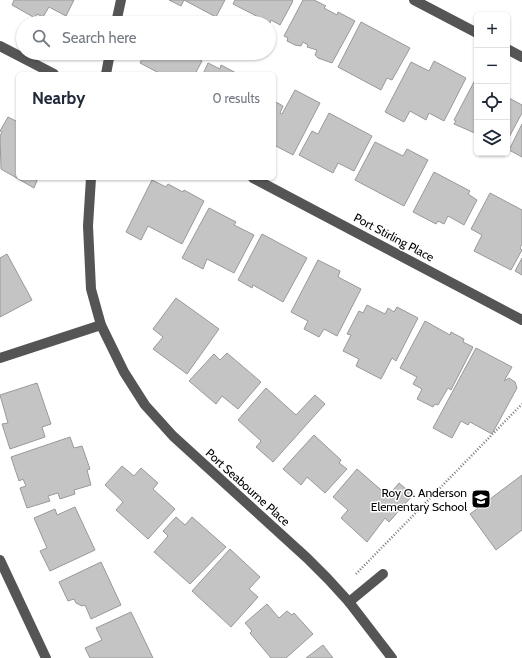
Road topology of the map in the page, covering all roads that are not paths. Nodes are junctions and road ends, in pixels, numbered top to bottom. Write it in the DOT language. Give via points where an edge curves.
graph roads {
  1 [pos="121,0"];
  2 [pos="414,0"];
  3 [pos="118,16"];
  4 [pos="474,31"];
  5 [pos="0,46"];
  6 [pos="510,51"];
  7 [pos="16,54"];
  8 [pos="522,57"];
  9 [pos="27,60"];
  10 [pos="109,60"];
  11 [pos="50,72"];
  12 [pos="106,72"];
  13 [pos="91,180"];
  14 [pos="257,180"];
  15 [pos="522,320"];
  16 [pos="101,325"];
  17 [pos="0,358"];
  18 [pos="0,560"];
  19 [pos="383,574"];
  20 [pos="349,602"];
  21 [pos="46,658"];
  22 [pos="392,658"];
  1 -- 3 [label="street"];
  2 -- 4 [label="street"];
  5 -- 7 [label="street"];
  6 -- 8 [label="street"];
  9 -- 11 [label="street"];
  10 -- 12 [label="street"];
  13 -- 16 [label="street, Port Seabourne Place" via="89,264 91,289"];
  14 -- 15 [label="street, Port Stirling Place"];
  16 -- 17 [label="street"];
  16 -- 20 [label="street, Port Seabourne Place" via="124,372 158,421 307,558"];
  18 -- 21 [label="street"];
  19 -- 20 [label="street"];
  20 -- 22 [label="street, Port Seabourne Place"];
}
